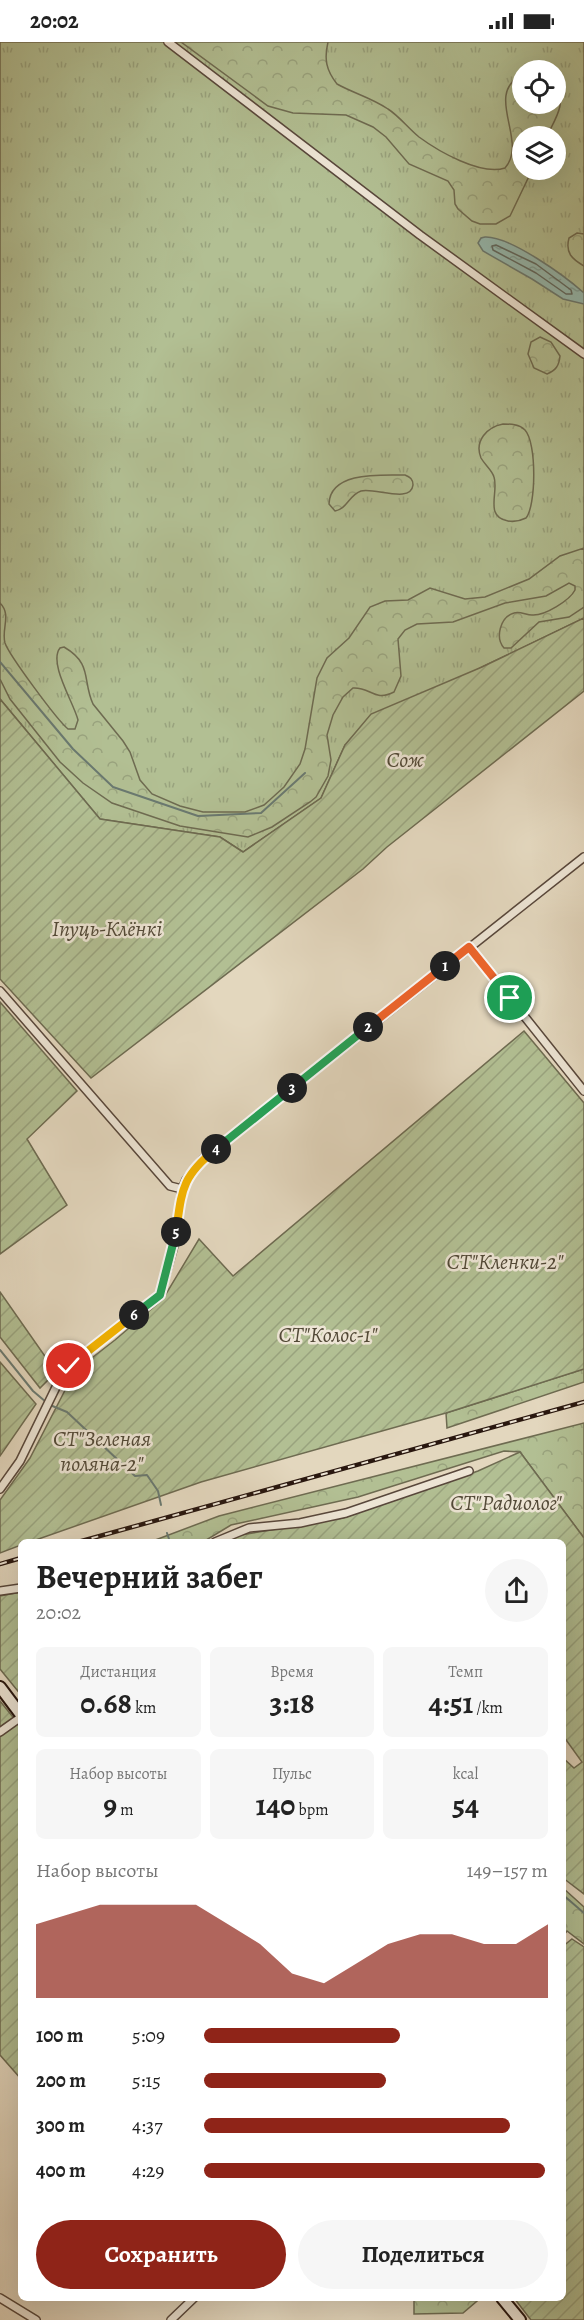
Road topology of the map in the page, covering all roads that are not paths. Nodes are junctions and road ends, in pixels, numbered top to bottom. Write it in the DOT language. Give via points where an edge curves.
graph roads {
  1 [pos="168,42"];
  2 [pos="583,351"];
  3 [pos="584,857"];
  4 [pos="469,947"];
  5 [pos="0,991"];
  6 [pos="583,1089"];
  7 [pos="182,1189"];
  8 [pos="469,1471"];
  9 [pos="0,1489"];
  10 [pos="222,1539"];
  11 [pos="18,1588"];
  12 [pos="0,1591"];
  13 [pos="0,1688"];
  14 [pos="18,1712"];
  15 [pos="18,1718"];
  16 [pos="0,1732"];
  17 [pos="0,2298"];
  18 [pos="191,2301"];
  19 [pos="504,2301"];
  20 [pos="36,2320"];
  21 [pos="171,2320"];
  22 [pos="520,2320"];
  1 -- 2 [label="street" via="420,234"];
  3 -- 4 [label="street"];
  4 -- 6 [label="street"];
  4 -- 7 [label="street" via="203,1159"];
  5 -- 7 [label="street" via="170,1186"];
  7 -- 9 [label="street" via="175,1242 160,1295 76,1359 64,1374 20,1461"];
  8 -- 10 [label="street" via="346,1513 249,1528"];
  11 -- 12 [label="street"];
  13 -- 14 [label="street"];
  15 -- 16 [label="street"];
  17 -- 20 [label="street"];
  18 -- 21 [label="street"];
  19 -- 22 [label="street"];
}
